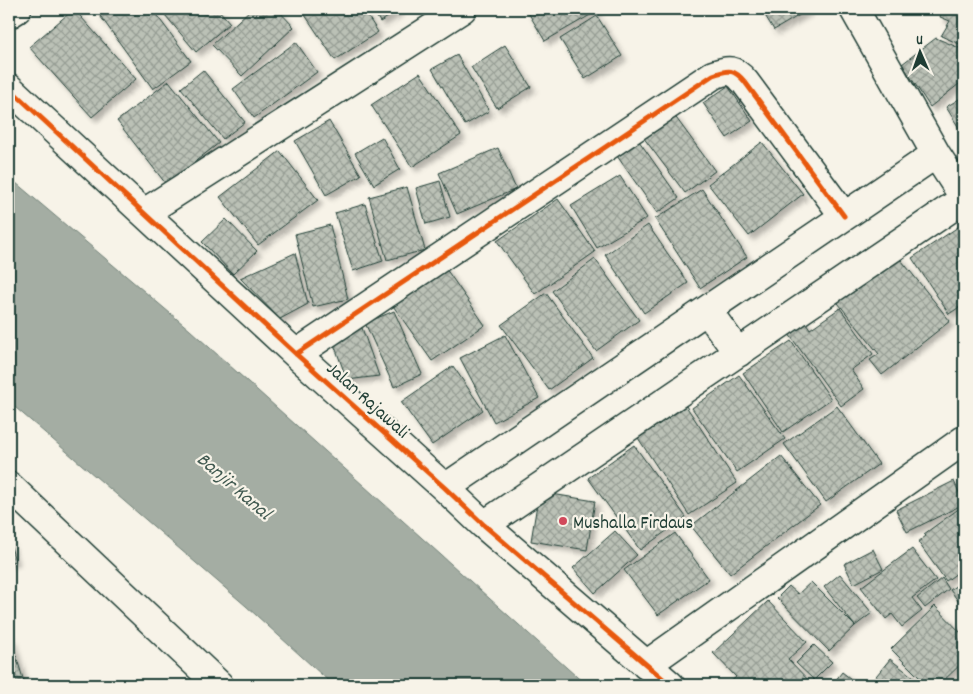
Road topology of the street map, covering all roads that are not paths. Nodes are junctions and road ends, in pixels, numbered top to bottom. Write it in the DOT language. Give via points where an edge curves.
graph roads {
  1 [pos="17,9"];
  2 [pos="462,9"];
  3 [pos="854,9"];
  4 [pos="9,14"];
  5 [pos="9,88"];
  6 [pos="936,154"];
  7 [pos="964,198"];
  8 [pos="144,213"];
  9 [pos="844,216"];
  10 [pos="707,310"];
  11 [pos="738,353"];
  12 [pos="296,354"];
  13 [pos="964,440"];
  14 [pos="9,486"];
  15 [pos="445,488"];
  16 [pos="484,525"];
  17 [pos="646,665"];
  18 [pos="219,685"];
  19 [pos="670,685"];
  1 -- 4 [label="street"];
  2 -- 8 [label="street"];
  3 -- 6 [label="street"];
  5 -- 8 [label="street, Jalan Rajawali"];
  6 -- 7 [label="street"];
  6 -- 9 [label="street"];
  7 -- 11 [label="street"];
  8 -- 12 [label="street, Jalan Rajawali"];
  9 -- 10 [label="street"];
  9 -- 12 [label="street" via="745,82 730,70 722,71"];
  10 -- 11 [label="street"];
  10 -- 15 [label="street"];
  11 -- 16 [label="street"];
  12 -- 15 [label="street, Jalan Rajawali"];
  13 -- 17 [label="street"];
  14 -- 18 [label="street"];
  15 -- 16 [label="street, Jalan Rajawali"];
  16 -- 17 [label="street, Jalan Rajawali"];
  17 -- 19 [label="street, Jalan Rajawali"];
}
